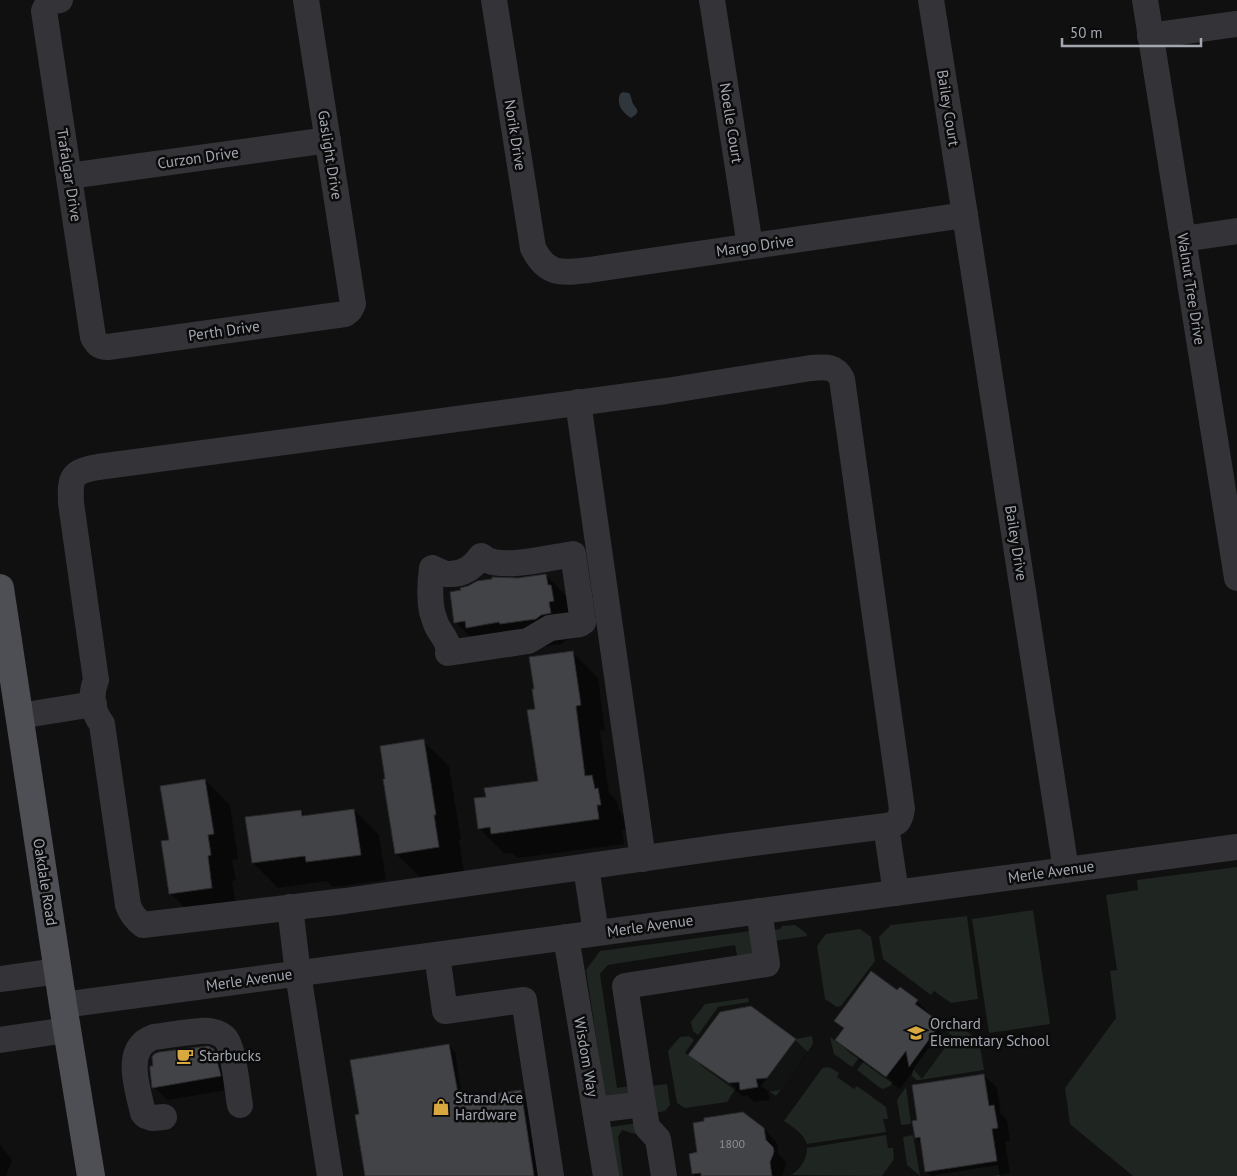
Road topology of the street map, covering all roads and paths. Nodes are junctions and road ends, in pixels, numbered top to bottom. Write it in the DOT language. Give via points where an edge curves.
graph roads {
  1 [pos="306,0"];
  2 [pos="494,0"];
  3 [pos="712,0"];
  4 [pos="931,0"];
  5 [pos="1145,0"];
  6 [pos="53,3"];
  7 [pos="1237,24"];
  8 [pos="1150,36"];
  9 [pos="328,140"];
  10 [pos="69,176"];
  11 [pos="966,215"];
  12 [pos="1237,232"];
  13 [pos="1183,239"];
  14 [pos="750,246"];
  15 [pos="546,266"];
  16 [pos="350,310"];
  17 [pos="97,344"];
  18 [pos="578,402"];
  19 [pos="1226,437"];
  20 [pos="1237,578"];
  21 [pos="0,588"];
  22 [pos="580,624"];
  23 [pos="94,704"];
  24 [pos="19,716"];
  25 [pos="886,826"];
  26 [pos="1237,847"];
  27 [pos="643,859"];
  28 [pos="586,867"];
  29 [pos="1066,870"];
  30 [pos="896,893"];
  31 [pos="290,907"];
  32 [pos="759,911"];
  33 [pos="596,933"];
  34 [pos="566,937"];
  35 [pos="437,955"];
  36 [pos="58,971"];
  37 [pos="298,974"];
  38 [pos="0,979"];
  39 [pos="65,1018"];
  40 [pos="0,1040"];
  41 [pos="240,1105"];
  42 [pos="594,1110"];
  43 [pos="645,1116"];
  44 [pos="164,1117"];
  45 [pos="91,1176"];
  46 [pos="330,1176"];
  47 [pos="551,1176"];
  48 [pos="606,1176"];
  49 [pos="646,1176"];
  50 [pos="664,1176"];
  1 -- 9 [label="street, Gaslight Drive"];
  2 -- 15 [label="street, Norik Drive" via="533,248"];
  3 -- 14 [label="street, Noelle Court"];
  4 -- 11 [label="street, Bailey Court"];
  5 -- 8 [label="street, Walnut Tree Drive"];
  6 -- 10 [label="street, Trafalgar Drive" via="44,12"];
  7 -- 8 [label="street"];
  8 -- 13 [label="street, Walnut Tree Drive"];
  9 -- 10 [label="street, Curzon Drive"];
  9 -- 16 [label="street, Gaslight Drive" via="352,304"];
  10 -- 17 [label="street, Trafalgar Drive" via="93,337"];
  11 -- 14 [label="street, Margo Drive"];
  11 -- 29 [label="street, Bailey Drive"];
  12 -- 13 [label="street"];
  13 -- 19 [label="street, Walnut Tree Drive"];
  14 -- 15 [label="street, Margo Drive" via="589,270 563,272"];
  16 -- 17 [label="street, Perth Drive" via="345,314 108,347"];
  18 -- 23 [label="street" via="85,469 74,476 70,484 96,680 92,690"];
  18 -- 25 [label="street" via="811,368 833,368 840,373 902,809 895,824"];
  18 -- 27 [label="street"];
  19 -- 20 [label="street, Walnut Tree Drive"];
  21 -- 24 [label="main road, Oakdale Road"];
  22 -- 22 [label="street" via="550,628 528,641 448,653 432,612 429,591 432,568 446,574 466,570 481,556 500,563 515,563 573,554"];
  23 -- 24 [label="street"];
  23 -- 31 [label="street" via="95,715 102,724 128,905 135,920 143,925"];
  24 -- 36 [label="main road, Oakdale Road"];
  25 -- 27 [label="street"];
  25 -- 30 [label="street"];
  26 -- 29 [label="street, Merle Avenue"];
  27 -- 28 [label="street"];
  28 -- 31 [label="street"];
  28 -- 33 [label="street"];
  29 -- 30 [label="street, Merle Avenue"];
  30 -- 32 [label="street, Merle Avenue"];
  31 -- 37 [label="street"];
  32 -- 33 [label="street, Merle Avenue"];
  32 -- 43 [label="street" via="767,964 626,986"];
  33 -- 34 [label="street, Merle Avenue"];
  34 -- 35 [label="street, Merle Avenue"];
  34 -- 42 [label="street, Wisdom Way"];
  35 -- 37 [label="street, Merle Avenue"];
  35 -- 47 [label="street" via="446,1011 524,1000"];
  36 -- 38 [label="street"];
  36 -- 39 [label="main road, Oakdale Road"];
  37 -- 39 [label="street, Merle Avenue"];
  37 -- 46 [label="street"];
  39 -- 40 [label="street, Merle Avenue"];
  39 -- 45 [label="main road, Oakdale Road"];
  41 -- 44 [label="street" via="232,1053 225,1037 203,1030 154,1037 138,1050 134,1074 143,1113 152,1118"];
  42 -- 43 [label="street"];
  42 -- 48 [label="street, Wisdom Way"];
  43 -- 49 [label="street" via="641,1144"];
  43 -- 50 [label="street" via="658,1139"];
}
